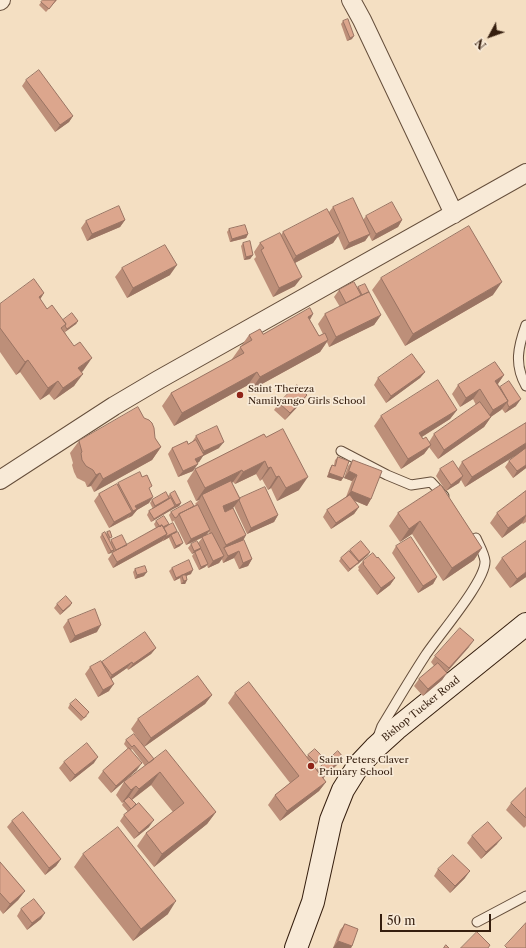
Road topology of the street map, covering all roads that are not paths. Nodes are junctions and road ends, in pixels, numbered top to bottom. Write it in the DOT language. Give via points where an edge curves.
graph roads {
  1 [pos="352,0"];
  2 [pos="526,172"];
  3 [pos="454,214"];
  4 [pos="526,325"];
  5 [pos="526,386"];
  6 [pos="341,451"];
  7 [pos="0,480"];
  8 [pos="449,502"];
  9 [pos="472,533"];
  10 [pos="526,624"];
  11 [pos="375,748"];
  12 [pos="526,896"];
  13 [pos="477,922"];
  14 [pos="296,948"];
  1 -- 3 [label="street"];
  2 -- 3 [label="street"];
  3 -- 7 [label="street" via="158,380"];
  4 -- 5 [label="lane" via="520,341 518,362 520,376"];
  6 -- 8 [label="lane" via="411,485 431,482"];
  9 -- 11 [label="lane" via="485,561 482,573 426,655 382,726"];
  10 -- 11 [label="main road, Bishop Tucker Road"];
  11 -- 14 [label="main road, Bishop Tucker Road" via="358,766 343,790 331,820 313,902"];
  12 -- 13 [label="lane"];
}
